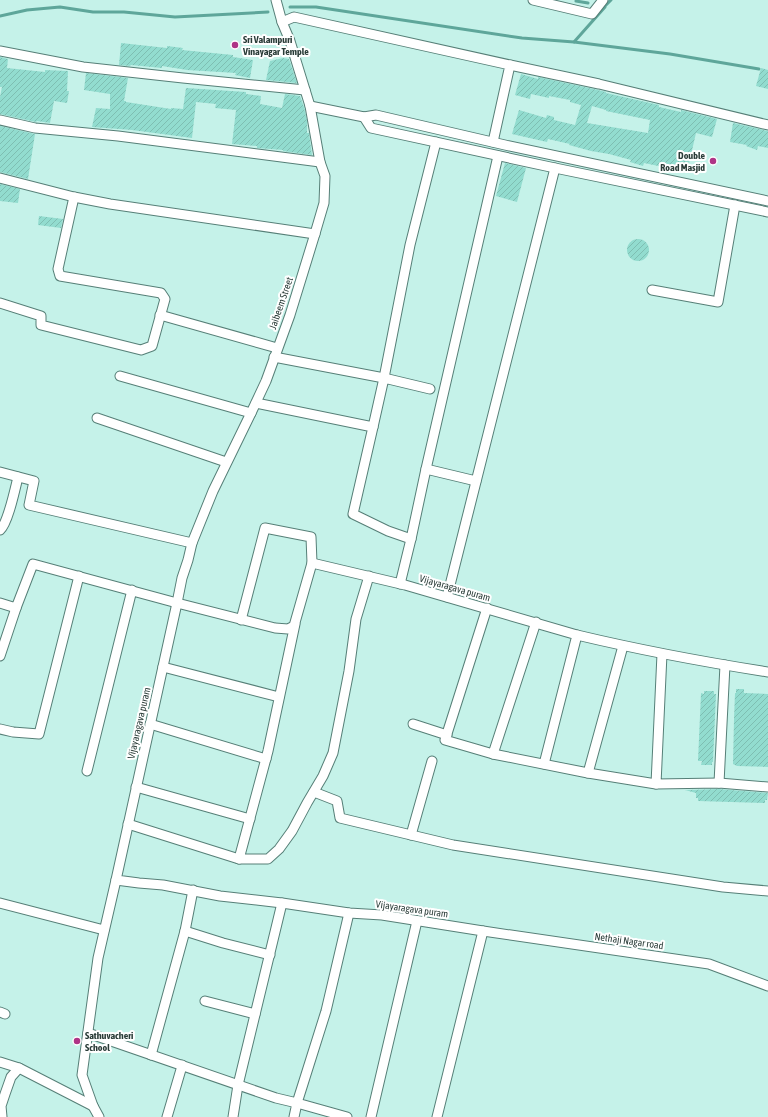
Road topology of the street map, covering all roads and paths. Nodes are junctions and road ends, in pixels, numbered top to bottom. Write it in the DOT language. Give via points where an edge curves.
graph roads {
  1 [pos="533,0"];
  2 [pos="603,0"];
  3 [pos="276,1"];
  4 [pos="282,19"];
  5 [pos="0,51"];
  6 [pos="510,64"];
  7 [pos="305,90"];
  8 [pos="310,106"];
  9 [pos="364,117"];
  10 [pos="0,120"];
  11 [pos="768,125"];
  12 [pos="436,142"];
  13 [pos="493,142"];
  14 [pos="498,156"];
  15 [pos="320,162"];
  16 [pos="555,168"];
  17 [pos="0,178"];
  18 [pos="74,197"];
  19 [pos="768,200"];
  20 [pos="735,205"];
  21 [pos="768,212"];
  22 [pos="315,234"];
  23 [pos="652,290"];
  24 [pos="0,303"];
  25 [pos="160,315"];
  26 [pos="276,353"];
  27 [pos="120,376"];
  28 [pos="384,378"];
  29 [pos="430,389"];
  30 [pos="256,403"];
  31 [pos="251,413"];
  32 [pos="97,418"];
  33 [pos="373,427"];
  34 [pos="226,462"];
  35 [pos="426,469"];
  36 [pos="0,472"];
  37 [pos="18,477"];
  38 [pos="476,480"];
  39 [pos="0,530"];
  40 [pos="411,539"];
  41 [pos="192,543"];
  42 [pos="312,563"];
  43 [pos="79,576"];
  44 [pos="369,576"];
  45 [pos="400,584"];
  46 [pos="132,590"];
  47 [pos="447,597"];
  48 [pos="0,603"];
  49 [pos="177,603"];
  50 [pos="16,608"];
  51 [pos="487,608"];
  52 [pos="241,620"];
  53 [pos="536,622"];
  54 [pos="295,624"];
  55 [pos="577,635"];
  56 [pos="623,646"];
  57 [pos="662,654"];
  58 [pos="0,656"];
  59 [pos="725,665"];
  60 [pos="163,667"];
  61 [pos="768,672"];
  62 [pos="279,697"];
  63 [pos="150,724"];
  64 [pos="413,724"];
  65 [pos="0,729"];
  66 [pos="447,735"];
  67 [pos="493,754"];
  68 [pos="266,758"];
  69 [pos="432,760"];
  70 [pos="544,764"];
  71 [pos="87,771"];
  72 [pos="588,773"];
  73 [pos="719,783"];
  74 [pos="656,784"];
  75 [pos="136,787"];
  76 [pos="768,787"];
  77 [pos="314,792"];
  78 [pos="250,819"];
  79 [pos="128,824"];
  80 [pos="412,835"];
  81 [pos="240,859"];
  82 [pos="116,880"];
  83 [pos="193,890"];
  84 [pos="768,891"];
  85 [pos="0,903"];
  86 [pos="282,903"];
  87 [pos="349,913"];
  88 [pos="417,920"];
  89 [pos="104,930"];
  90 [pos="185,931"];
  91 [pos="483,931"];
  92 [pos="270,955"];
  93 [pos="768,986"];
  94 [pos="205,1001"];
  95 [pos="255,1014"];
  96 [pos="88,1033"];
  97 [pos="151,1055"];
  98 [pos="0,1062"];
  99 [pos="182,1065"];
  100 [pos="19,1068"];
  101 [pos="238,1085"];
  102 [pos="297,1103"];
  103 [pos="93,1106"];
  104 [pos="2,1117"];
  105 [pos="99,1117"];
  106 [pos="167,1117"];
  107 [pos="232,1117"];
  108 [pos="294,1117"];
  109 [pos="347,1117"];
  110 [pos="371,1117"];
  111 [pos="438,1117"];
  1 -- 2 [label="street" via="592,14"];
  3 -- 4 [label="street, Jaibeem Street"];
  4 -- 6 [label="street" via="294,17"];
  4 -- 7 [label="street, Jaibeem Street"];
  5 -- 7 [label="street" via="83,67"];
  6 -- 11 [label="street"];
  6 -- 13 [label="street"];
  7 -- 8 [label="street, Jaibeem Street"];
  8 -- 9 [label="street"];
  8 -- 15 [label="street, Jaibeem Street"];
  9 -- 12 [label="street" via="371,128"];
  9 -- 13 [label="street" via="376,115"];
  10 -- 15 [label="street" via="35,128 105,134"];
  12 -- 14 [label="street"];
  12 -- 28 [label="street" via="410,245"];
  13 -- 19 [label="street"];
  14 -- 16 [label="street"];
  14 -- 35 [label="street"];
  15 -- 22 [label="street, Jaibeem Street" via="325,176 324,203"];
  16 -- 20 [label="street"];
  16 -- 38 [label="street"];
  17 -- 18 [label="street"];
  18 -- 22 [label="street"];
  18 -- 25 [label="street" via="58,269 60,276 161,293 165,299"];
  20 -- 21 [label="street"];
  20 -- 23 [label="street" via="718,302"];
  22 -- 26 [label="street, Jaibeem Street"];
  24 -- 25 [label="street" via="41,316 41,325 141,350 152,346"];
  25 -- 26 [label="street"];
  26 -- 28 [label="street"];
  26 -- 30 [label="street, Jaibeem Street"];
  27 -- 31 [label="street"];
  28 -- 29 [label="street"];
  28 -- 33 [label="street"];
  30 -- 31 [label="street, Jaibeem Street"];
  30 -- 33 [label="street"];
  31 -- 34 [label="street, Jaibeem Street"];
  32 -- 34 [label="street"];
  33 -- 40 [label="street" via="353,514"];
  34 -- 41 [label="street, Jaibeem Street"];
  35 -- 38 [label="street"];
  35 -- 40 [label="street"];
  36 -- 37 [label="street"];
  37 -- 39 [label="street" via="6,522"];
  37 -- 41 [label="street" via="34,481 29,505"];
  38 -- 47 [label="street"];
  40 -- 45 [label="street"];
  41 -- 49 [label="street, Jaibeem Street"];
  42 -- 44 [label="street, Vijayaragava puram"];
  42 -- 52 [label="street" via="311,537 265,528"];
  42 -- 54 [label="street"];
  43 -- 46 [label="street"];
  43 -- 50 [label="street" via="33,564"];
  43 -- 65 [label="street" via="39,734"];
  44 -- 45 [label="street, Vijayaragava puram"];
  44 -- 77 [label="street" via="356,619 333,753"];
  45 -- 47 [label="street, Vijayaragava puram"];
  46 -- 49 [label="street"];
  46 -- 71 [label="street"];
  47 -- 51 [label="street, Vijayaragava puram"];
  48 -- 50 [label="street"];
  49 -- 52 [label="street"];
  49 -- 60 [label="street, Vijayaragava puram"];
  50 -- 58 [label="street"];
  51 -- 53 [label="street, Vijayaragava puram"];
  51 -- 66 [label="street"];
  52 -- 54 [label="street" via="288,629"];
  53 -- 55 [label="street, Vijayaragava puram"];
  53 -- 67 [label="street"];
  54 -- 62 [label="street"];
  55 -- 56 [label="street, Vijayaragava puram"];
  55 -- 70 [label="street"];
  56 -- 57 [label="street, Vijayaragava puram"];
  56 -- 72 [label="street"];
  57 -- 59 [label="street, Vijayaragava puram"];
  57 -- 74 [label="street"];
  59 -- 61 [label="street, Vijayaragava puram"];
  59 -- 73 [label="street"];
  60 -- 62 [label="street"];
  60 -- 63 [label="street, Vijayaragava puram"];
  62 -- 68 [label="street"];
  63 -- 68 [label="street"];
  63 -- 75 [label="street, Vijayaragava puram"];
  64 -- 66 [label="street"];
  66 -- 67 [label="street" via="445,740"];
  67 -- 70 [label="street"];
  68 -- 78 [label="street"];
  69 -- 80 [label="street"];
  70 -- 72 [label="street"];
  72 -- 74 [label="street"];
  73 -- 74 [label="street"];
  73 -- 76 [label="street"];
  75 -- 78 [label="street"];
  75 -- 79 [label="street, Vijayaragava puram"];
  77 -- 80 [label="street" via="337,801 340,818"];
  77 -- 81 [label="street" via="292,831 268,859"];
  78 -- 81 [label="street"];
  79 -- 81 [label="street"];
  79 -- 82 [label="street, Vijayaragava puram"];
  80 -- 84 [label="street" via="453,845 722,887"];
  82 -- 83 [label="street, Vijayaragava puram"];
  82 -- 89 [label="street"];
  83 -- 86 [label="street, Vijayaragava puram" via="220,896"];
  83 -- 90 [label="street"];
  85 -- 89 [label="street"];
  86 -- 87 [label="street, Vijayaragava puram"];
  86 -- 92 [label="street"];
  87 -- 88 [label="street, Vijayaragava puram"];
  87 -- 102 [label="street" via="326,1011"];
  88 -- 91 [label="street, Vijayaragava puram"];
  88 -- 110 [label="street"];
  89 -- 96 [label="street"];
  90 -- 92 [label="street"];
  90 -- 97 [label="street"];
  91 -- 93 [label="street, Nethaji Nagar road" via="709,964"];
  91 -- 111 [label="street"];
  92 -- 95 [label="street"];
  94 -- 95 [label="street"];
  95 -- 101 [label="street"];
  96 -- 97 [label="street"];
  96 -- 103 [label="street" via="82,1075"];
  97 -- 99 [label="street"];
  98 -- 100 [label="street"];
  99 -- 101 [label="street"];
  99 -- 106 [label="street"];
  100 -- 103 [label="street"];
  100 -- 104 [label="street" via="11,1078 5,1094 1,1106"];
  101 -- 102 [label="street"];
  101 -- 107 [label="street"];
  102 -- 108 [label="street"];
  102 -- 109 [label="street"];
  103 -- 105 [label="street"];
}
